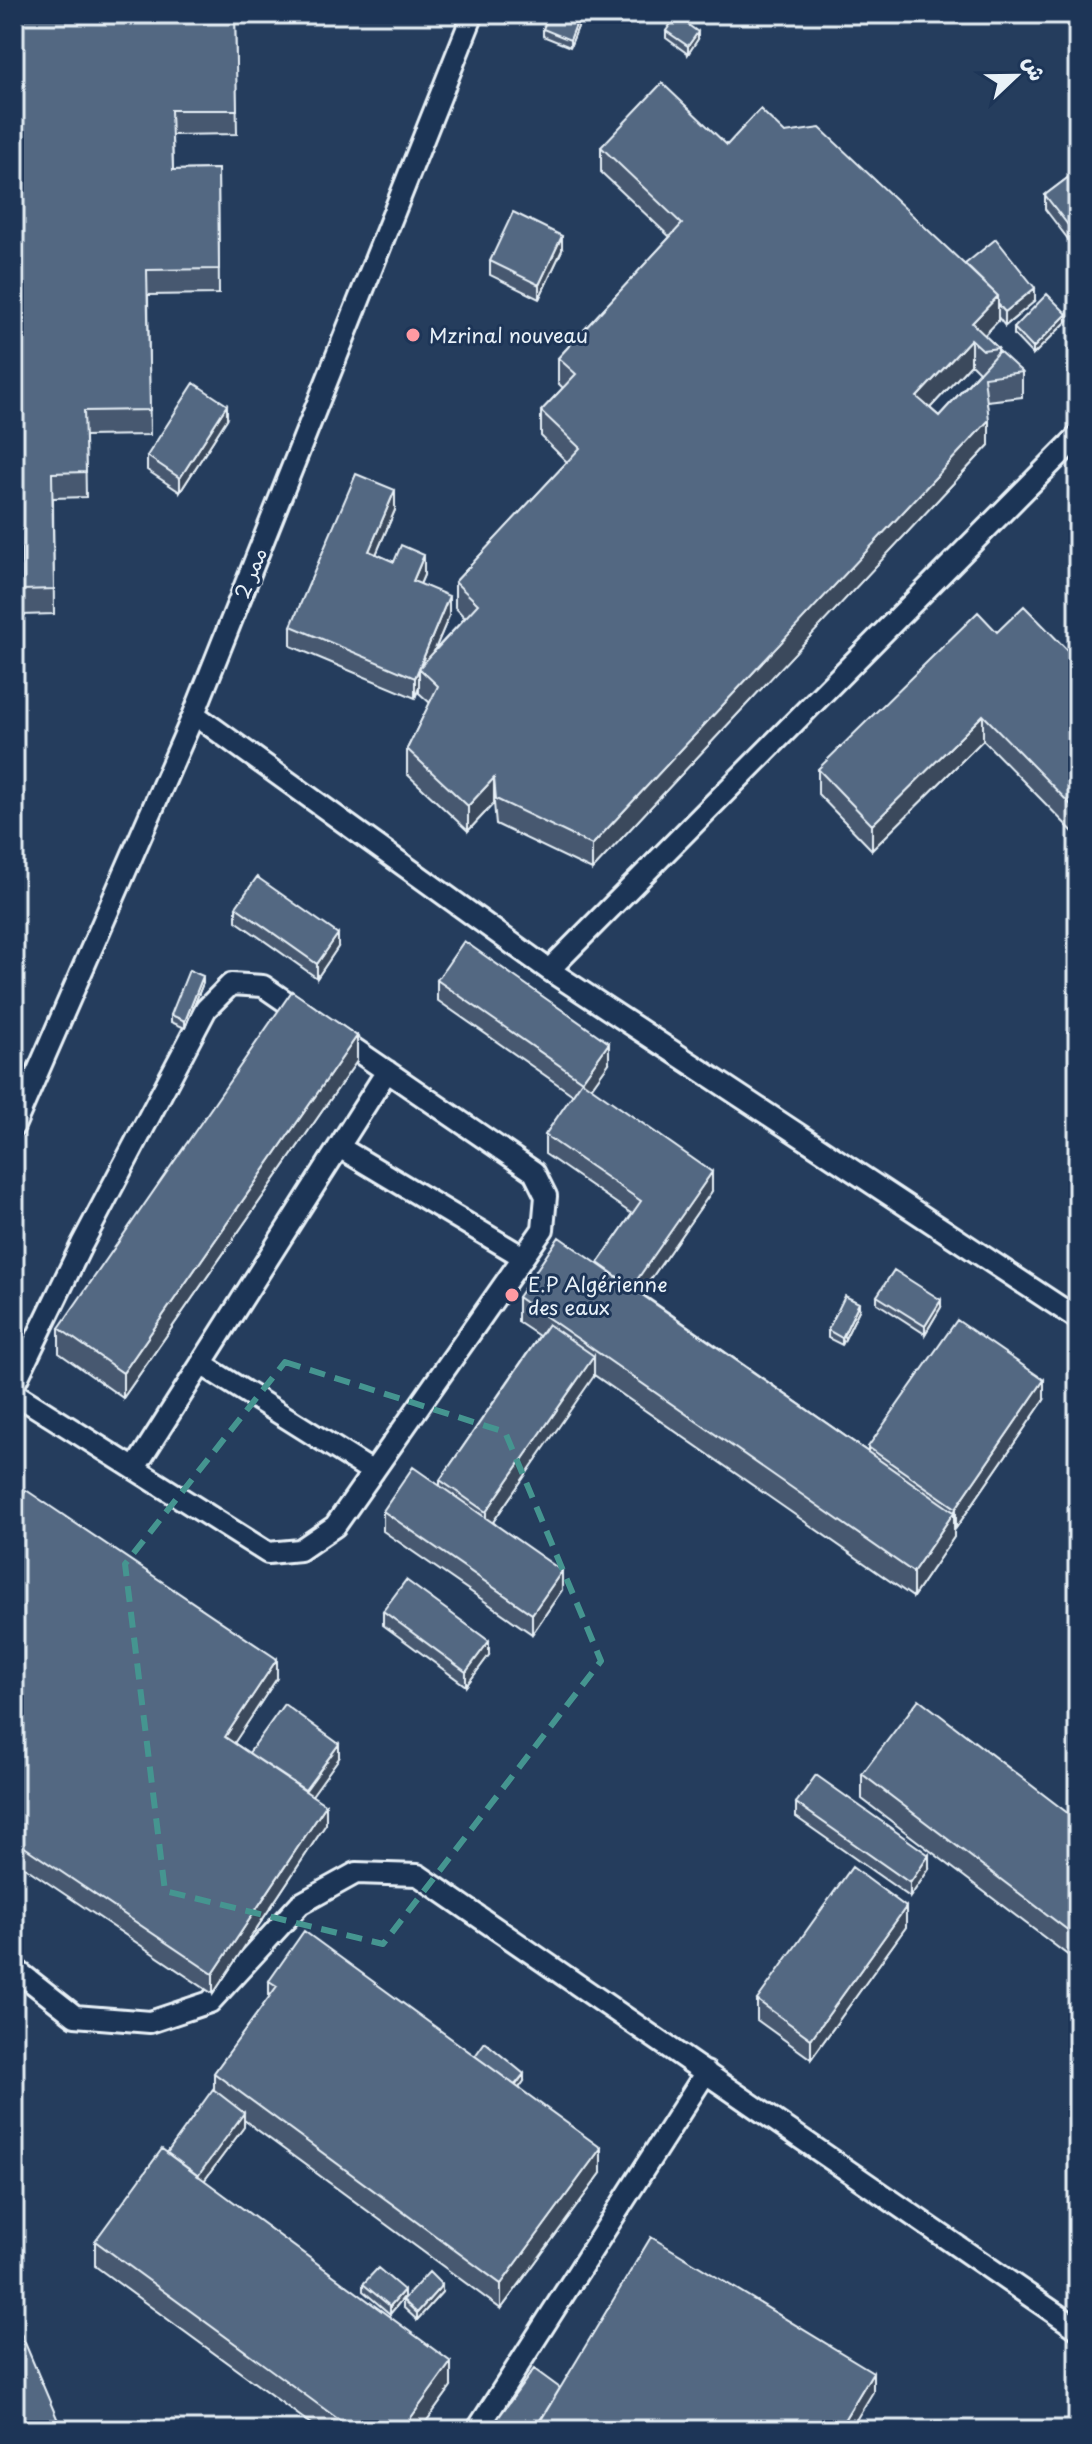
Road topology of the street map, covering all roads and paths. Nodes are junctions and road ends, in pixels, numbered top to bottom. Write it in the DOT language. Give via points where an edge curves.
graph roads {
  1 [pos="473,14"];
  2 [pos="1078,436"];
  3 [pos="194,714"];
  4 [pos="549,970"];
  5 [pos="387,1071"];
  6 [pos="14,1126"];
  7 [pos="339,1147"];
  8 [pos="523,1257"];
  9 [pos="1078,1319"];
  10 [pos="201,1364"];
  11 [pos="14,1385"];
  12 [pos="14,1393"];
  13 [pos="135,1468"];
  14 [pos="373,1472"];
  15 [pos="14,1968"];
  16 [pos="706,2072"];
  17 [pos="1078,2329"];
  18 [pos="477,2430"];
  1 -- 3 [label="lane, ممر 2"];
  2 -- 4 [label="lane"];
  3 -- 4 [label="lane"];
  3 -- 6 [label="lane, ممر 2"];
  4 -- 9 [label="lane"];
  5 -- 7 [label="lane"];
  5 -- 8 [label="lane" via="534,1172 546,1196 543,1229"];
  5 -- 11 [label="lane" via="263,986 231,984 206,1009"];
  7 -- 8 [label="lane"];
  7 -- 10 [label="lane"];
  8 -- 14 [label="lane"];
  10 -- 13 [label="lane"];
  10 -- 14 [label="lane"];
  12 -- 13 [label="lane"];
  13 -- 14 [label="lane" via="268,1553 300,1550 335,1526"];
  15 -- 16 [label="lane" via="75,2016 150,2022 210,2002 300,1904 322,1891 356,1873 418,1875"];
  16 -- 17 [label="lane"];
  16 -- 18 [label="lane"];
}
